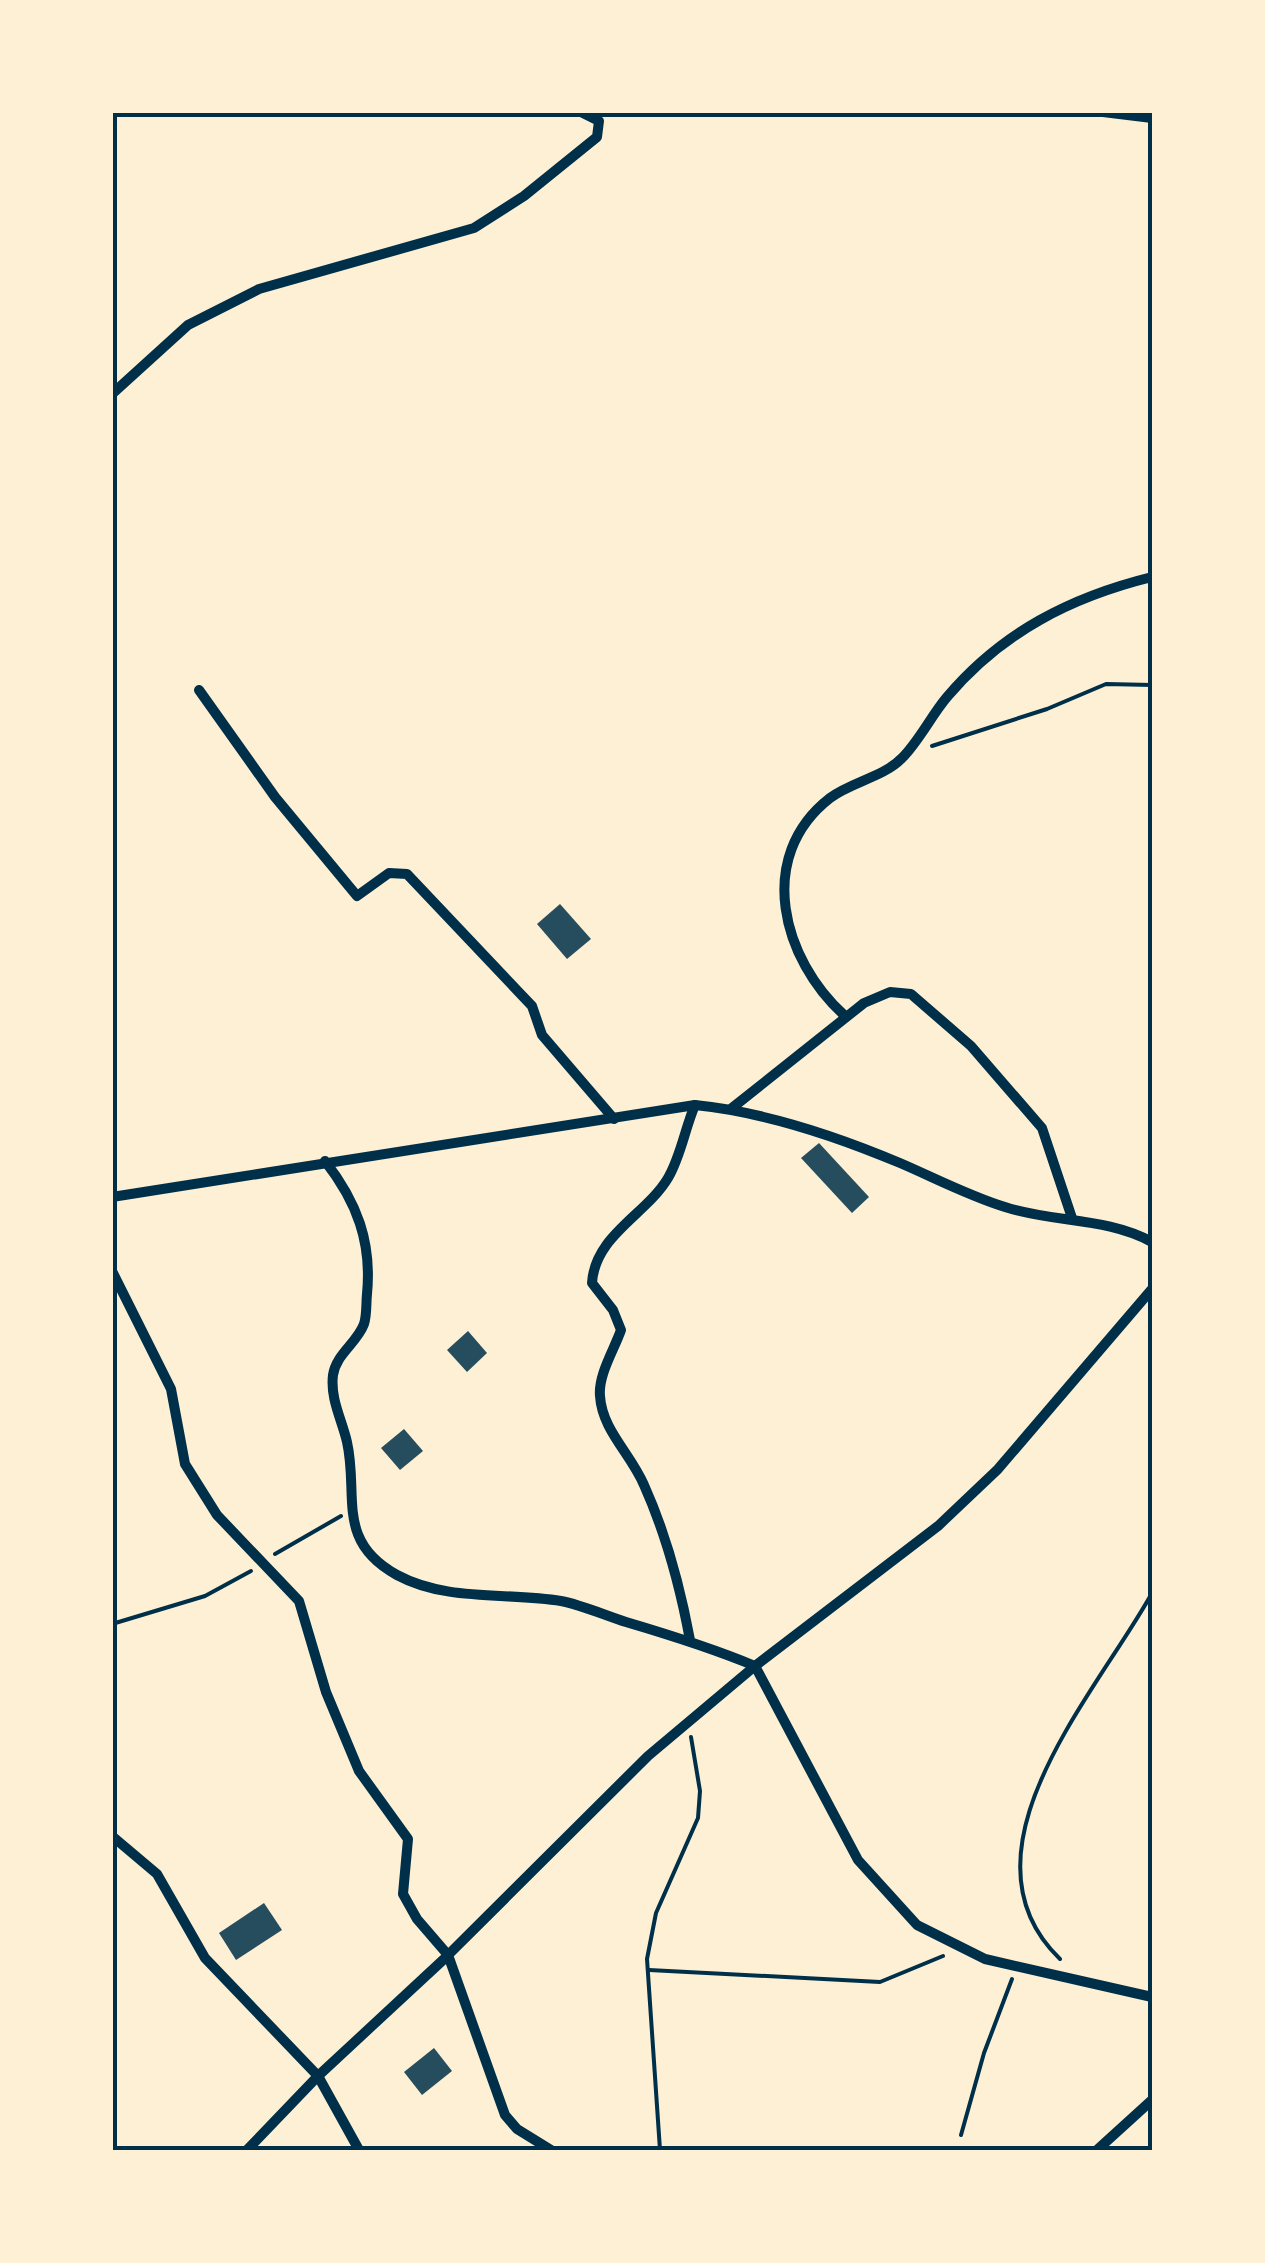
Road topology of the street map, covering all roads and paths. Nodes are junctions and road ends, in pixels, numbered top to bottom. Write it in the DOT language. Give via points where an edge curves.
graph roads {
  1 [pos="581,112"];
  2 [pos="1103,112"];
  3 [pos="1152,118"];
  4 [pos="112,394"];
  5 [pos="1152,577"];
  6 [pos="1152,685"];
  7 [pos="199,690"];
  8 [pos="904,757"];
  9 [pos="844,1016"];
  10 [pos="695,1104"];
  11 [pos="732,1108"];
  12 [pos="614,1119"];
  13 [pos="325,1161"];
  14 [pos="112,1197"];
  15 [pos="1072,1218"];
  16 [pos="1152,1242"];
  17 [pos="112,1271"];
  18 [pos="1152,1289"];
  19 [pos="349,1511"];
  20 [pos="260,1563"];
  21 [pos="1152,1593"];
  22 [pos="112,1624"];
  23 [pos="690,1640"];
  24 [pos="755,1666"];
  25 [pos="690,1720"];
  26 [pos="112,1836"];
  27 [pos="962,1952"];
  28 [pos="448,1954"];
  29 [pos="1018,1965"];
  30 [pos="647,1970"];
  31 [pos="1078,1977"];
  32 [pos="1152,1998"];
  33 [pos="318,2076"];
  34 [pos="1152,2100"];
  35 [pos="961,2135"];
  36 [pos="247,2150"];
  37 [pos="359,2150"];
  38 [pos="551,2150"];
  39 [pos="660,2150"];
  40 [pos="1097,2150"];
  1 -- 4 [label="street" via="598,121 597,137 474,228 260,289 188,325"];
  2 -- 3 [label="street"];
  5 -- 8 [label="street" via="1037,618 950,693"];
  6 -- 8 [label="path" via="1106,684"];
  7 -- 12 [label="street" via="274,797 357,896 389,873 407,874 532,1006 542,1035"];
  8 -- 9 [label="street" via="826,800 786,864 784,898 796,956"];
  9 -- 11 [label="street"];
  9 -- 15 [label="street" via="881,994 899,991 922,1000 999,1074 1042,1128"];
  10 -- 11 [label="street"];
  10 -- 12 [label="street"];
  10 -- 23 [label="street" via="666,1182 605,1248 592,1283 621,1330 600,1402 664,1533"];
  11 -- 15 [label="street" via="848,1142 1008,1209"];
  12 -- 13 [label="street"];
  13 -- 14 [label="street"];
  13 -- 19 [label="street" via="344,1185 369,1254 364,1326 335,1366 332,1384 349,1459"];
  15 -- 16 [label="street"];
  17 -- 20 [label="street" via="171,1389 185,1464 217,1515"];
  18 -- 24 [label="street" via="986,1481 860,1590"];
  19 -- 20 [label="path"];
  19 -- 23 [label="street" via="361,1542 400,1576 485,1597 562,1601"];
  20 -- 22 [label="path" via="206,1596"];
  20 -- 28 [label="street" via="299,1601 359,1771 408,1839 402,1894"];
  21 -- 31 [label="path" via="1084,1694 1021,1843 1025,1904 1045,1945"];
  23 -- 24 [label="street"];
  24 -- 25 [label="street"];
  24 -- 27 [label="street" via="858,1860 917,1926"];
  25 -- 28 [label="street"];
  25 -- 30 [label="path" via="700,1803 656,1913"];
  26 -- 33 [label="street" via="157,1874 205,1958"];
  27 -- 29 [label="street"];
  27 -- 30 [label="path" via="880,1982"];
  28 -- 33 [label="street"];
  28 -- 38 [label="street" via="505,2115"];
  29 -- 31 [label="street"];
  29 -- 35 [label="path"];
  30 -- 39 [label="path"];
  31 -- 32 [label="street"];
  33 -- 36 [label="street"];
  33 -- 37 [label="street"];
  34 -- 40 [label="street"];
}
